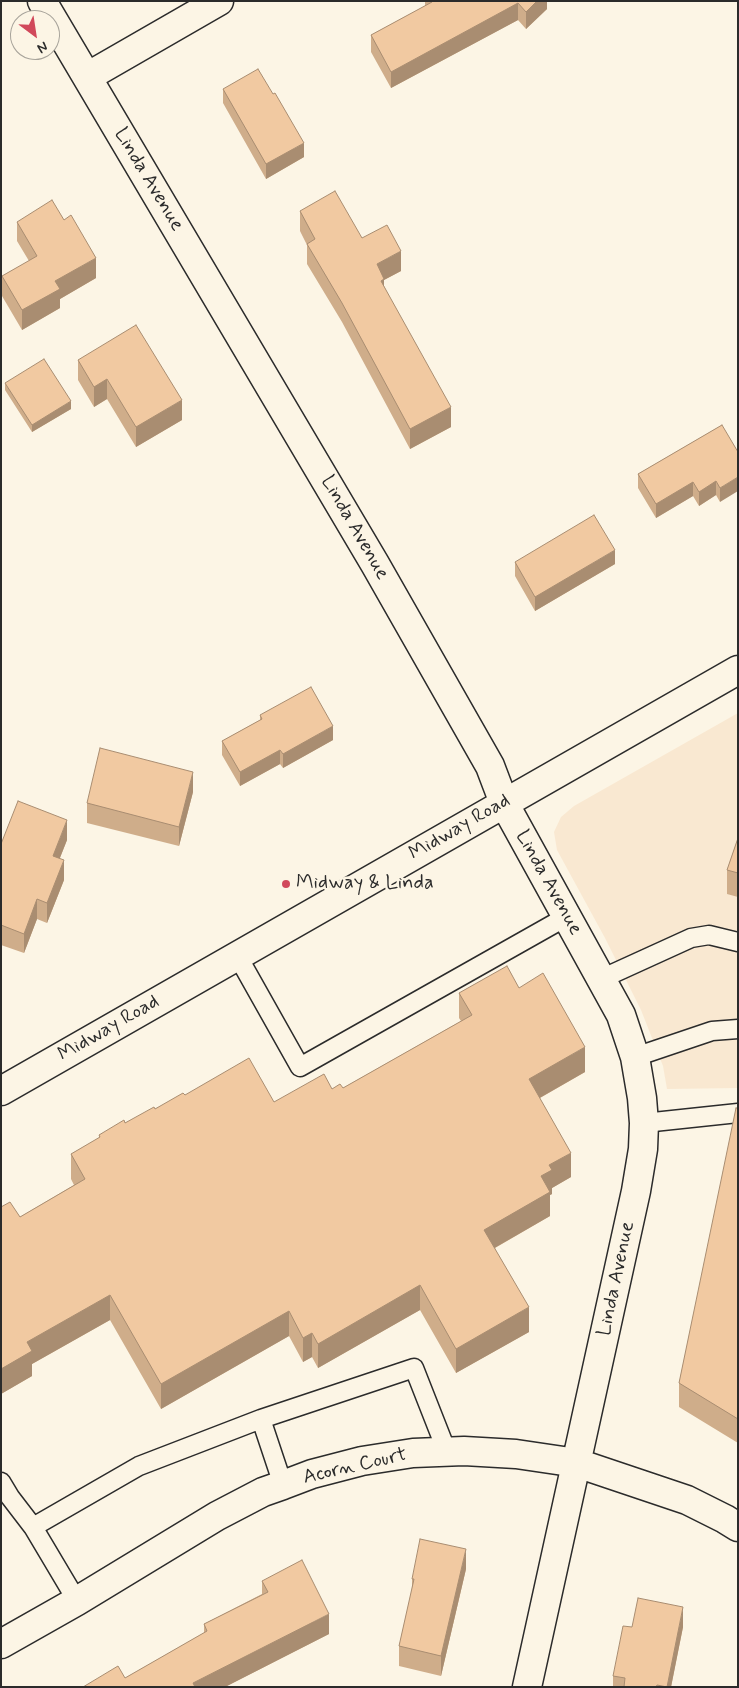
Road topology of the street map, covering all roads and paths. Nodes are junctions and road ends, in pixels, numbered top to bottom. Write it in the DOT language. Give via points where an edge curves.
graph roads {
  1 [pos="42,1"];
  2 [pos="219,1"];
  3 [pos="87,77"];
  4 [pos="738,670"];
  5 [pos="504,803"];
  6 [pos="566,917"];
  7 [pos="738,942"];
  8 [pos="237,955"];
  9 [pos="601,979"];
  10 [pos="738,1029"];
  11 [pos="635,1057"];
  12 [pos="1,1091"];
  13 [pos="738,1114"];
  14 [pos="644,1123"];
  15 [pos="261,1419"];
  16 [pos="447,1452"];
  17 [pos="577,1463"];
  18 [pos="283,1485"];
  19 [pos="4,1494"];
  20 [pos="33,1527"];
  21 [pos="738,1527"];
  22 [pos="77,1601"];
  23 [pos="1,1644"];
  24 [pos="528,1687"];
  1 -- 3 [label="street, Linda Avenue"];
  2 -- 3 [label="street"];
  3 -- 5 [label="street, Linda Avenue" via="376,564 490,766"];
  4 -- 5 [label="street, Midway Road"];
  5 -- 6 [label="street, Linda Avenue"];
  5 -- 8 [label="street, Midway Road"];
  6 -- 8 [label="lane" via="300,1067"];
  6 -- 9 [label="street, Linda Avenue"];
  7 -- 9 [label="lane" via="709,935 692,938"];
  8 -- 12 [label="street, Midway Road"];
  9 -- 11 [label="street, Linda Avenue" via="621,1015"];
  10 -- 11 [label="lane" via="712,1031"];
  11 -- 14 [label="street, Linda Avenue"];
  13 -- 14 [label="lane"];
  14 -- 17 [label="street, Linda Avenue" via="636,1191"];
  15 -- 16 [label="lane" via="414,1368"];
  15 -- 18 [label="lane"];
  15 -- 20 [label="lane" via="139,1466"];
  16 -- 17 [label="street, Acorn Court" via="516,1454"];
  16 -- 18 [label="street, Acorn Court" via="413,1453 362,1461"];
  17 -- 21 [label="street, Acorn Court" via="687,1500"];
  17 -- 24 [label="street, Linda Avenue"];
  18 -- 22 [label="street, Acorn Court" via="217,1516"];
  19 -- 20 [label="lane"];
  20 -- 22 [label="lane"];
  22 -- 23 [label="street, Acorn Court"];
}
